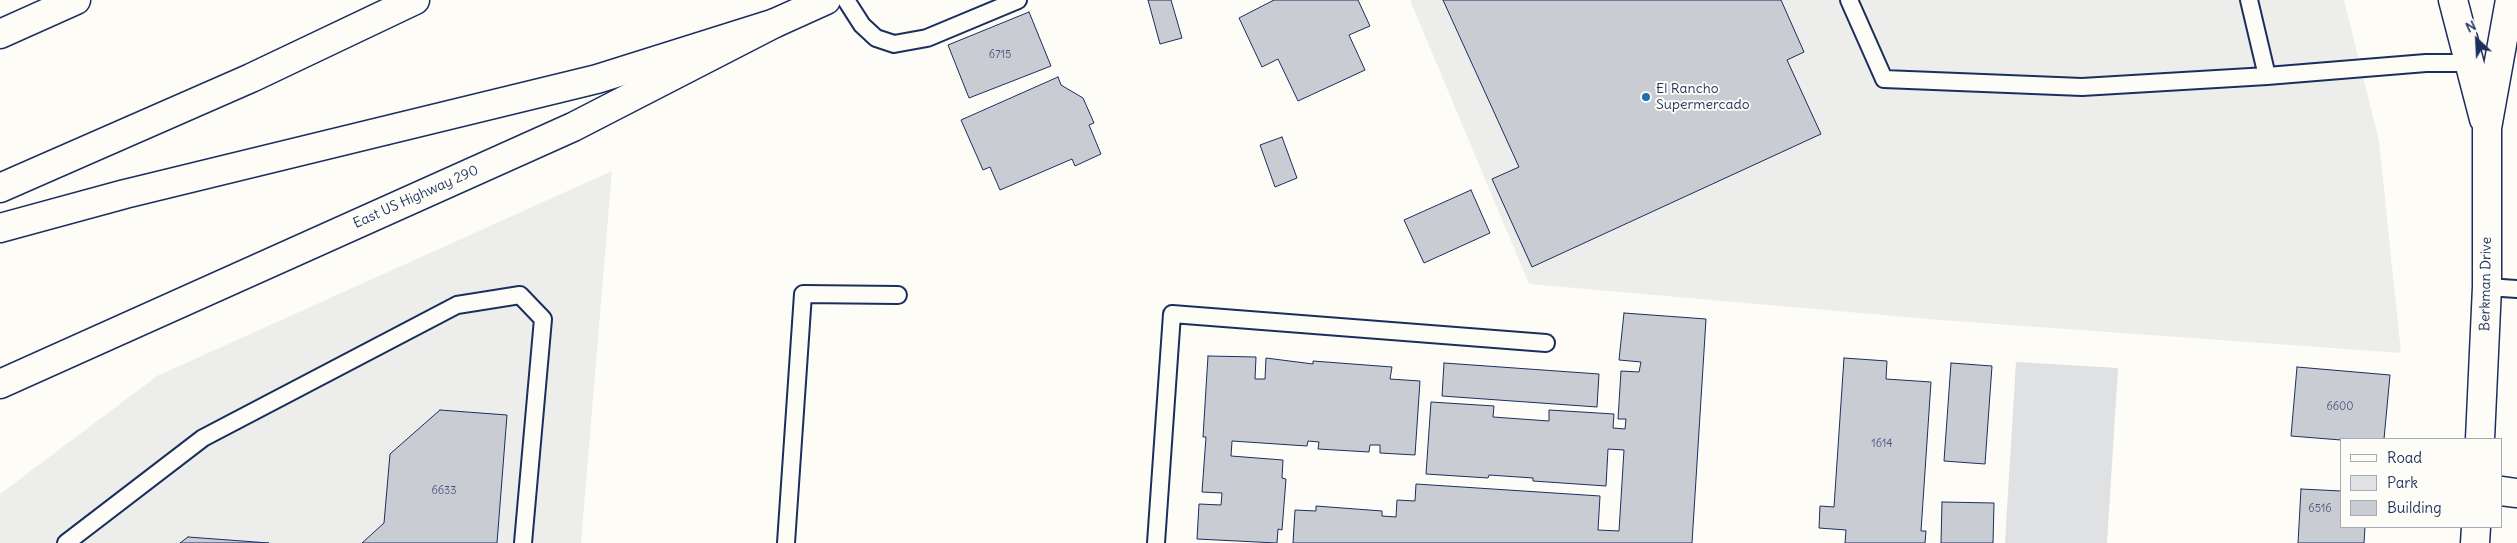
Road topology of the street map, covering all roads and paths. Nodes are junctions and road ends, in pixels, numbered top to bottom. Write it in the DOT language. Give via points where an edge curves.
graph roads {
  1 [pos="76,0"];
  2 [pos="415,0"];
  3 [pos="826,0"];
  4 [pos="846,0"];
  5 [pos="1018,0"];
  6 [pos="1849,0"];
  7 [pos="2249,0"];
  8 [pos="2453,0"];
  9 [pos="2510,0"];
  10 [pos="775,23"];
  11 [pos="0,34"];
  12 [pos="2469,63"];
  13 [pos="2267,76"];
  14 [pos="2486,128"];
  15 [pos="0,188"];
  16 [pos="0,228"];
  17 [pos="2487,287"];
  18 [pos="2517,289"];
  19 [pos="898,295"];
  20 [pos="1546,343"];
  21 [pos="0,384"];
  22 [pos="2480,438"];
  23 [pos="2502,492"];
  24 [pos="2517,492"];
  25 [pos="2476,528"];
  26 [pos="66,543"];
  27 [pos="523,543"];
  28 [pos="786,543"];
  29 [pos="1156,543"];
  30 [pos="2476,543"];
  1 -- 11 [label="main road"];
  2 -- 15 [label="main road" via="251,78"];
  3 -- 10 [label="main road, East US Highway 290"];
  4 -- 5 [label="lane" via="869,32 894,44 927,38"];
  6 -- 13 [label="lane" via="1884,79 2082,87"];
  7 -- 13 [label="lane"];
  8 -- 12 [label="main road, Berkman Drive"];
  9 -- 14 [label="main road, Berkman Drive"];
  10 -- 16 [label="main road" via="597,79"];
  10 -- 21 [label="main road, East US Highway 290" via="573,127"];
  12 -- 13 [label="lane"];
  12 -- 14 [label="main road, Berkman Drive"];
  14 -- 17 [label="main road, Berkman Drive"];
  17 -- 18 [label="lane"];
  17 -- 22 [label="main road, Berkman Drive"];
  19 -- 28 [label="lane" via="803,294"];
  20 -- 29 [label="lane" via="1172,314"];
  23 -- 24 [label="main road"];
  25 -- 30 [label="main road"];
  26 -- 27 [label="lane" via="203,438 456,305 520,295 543,319"];
}
